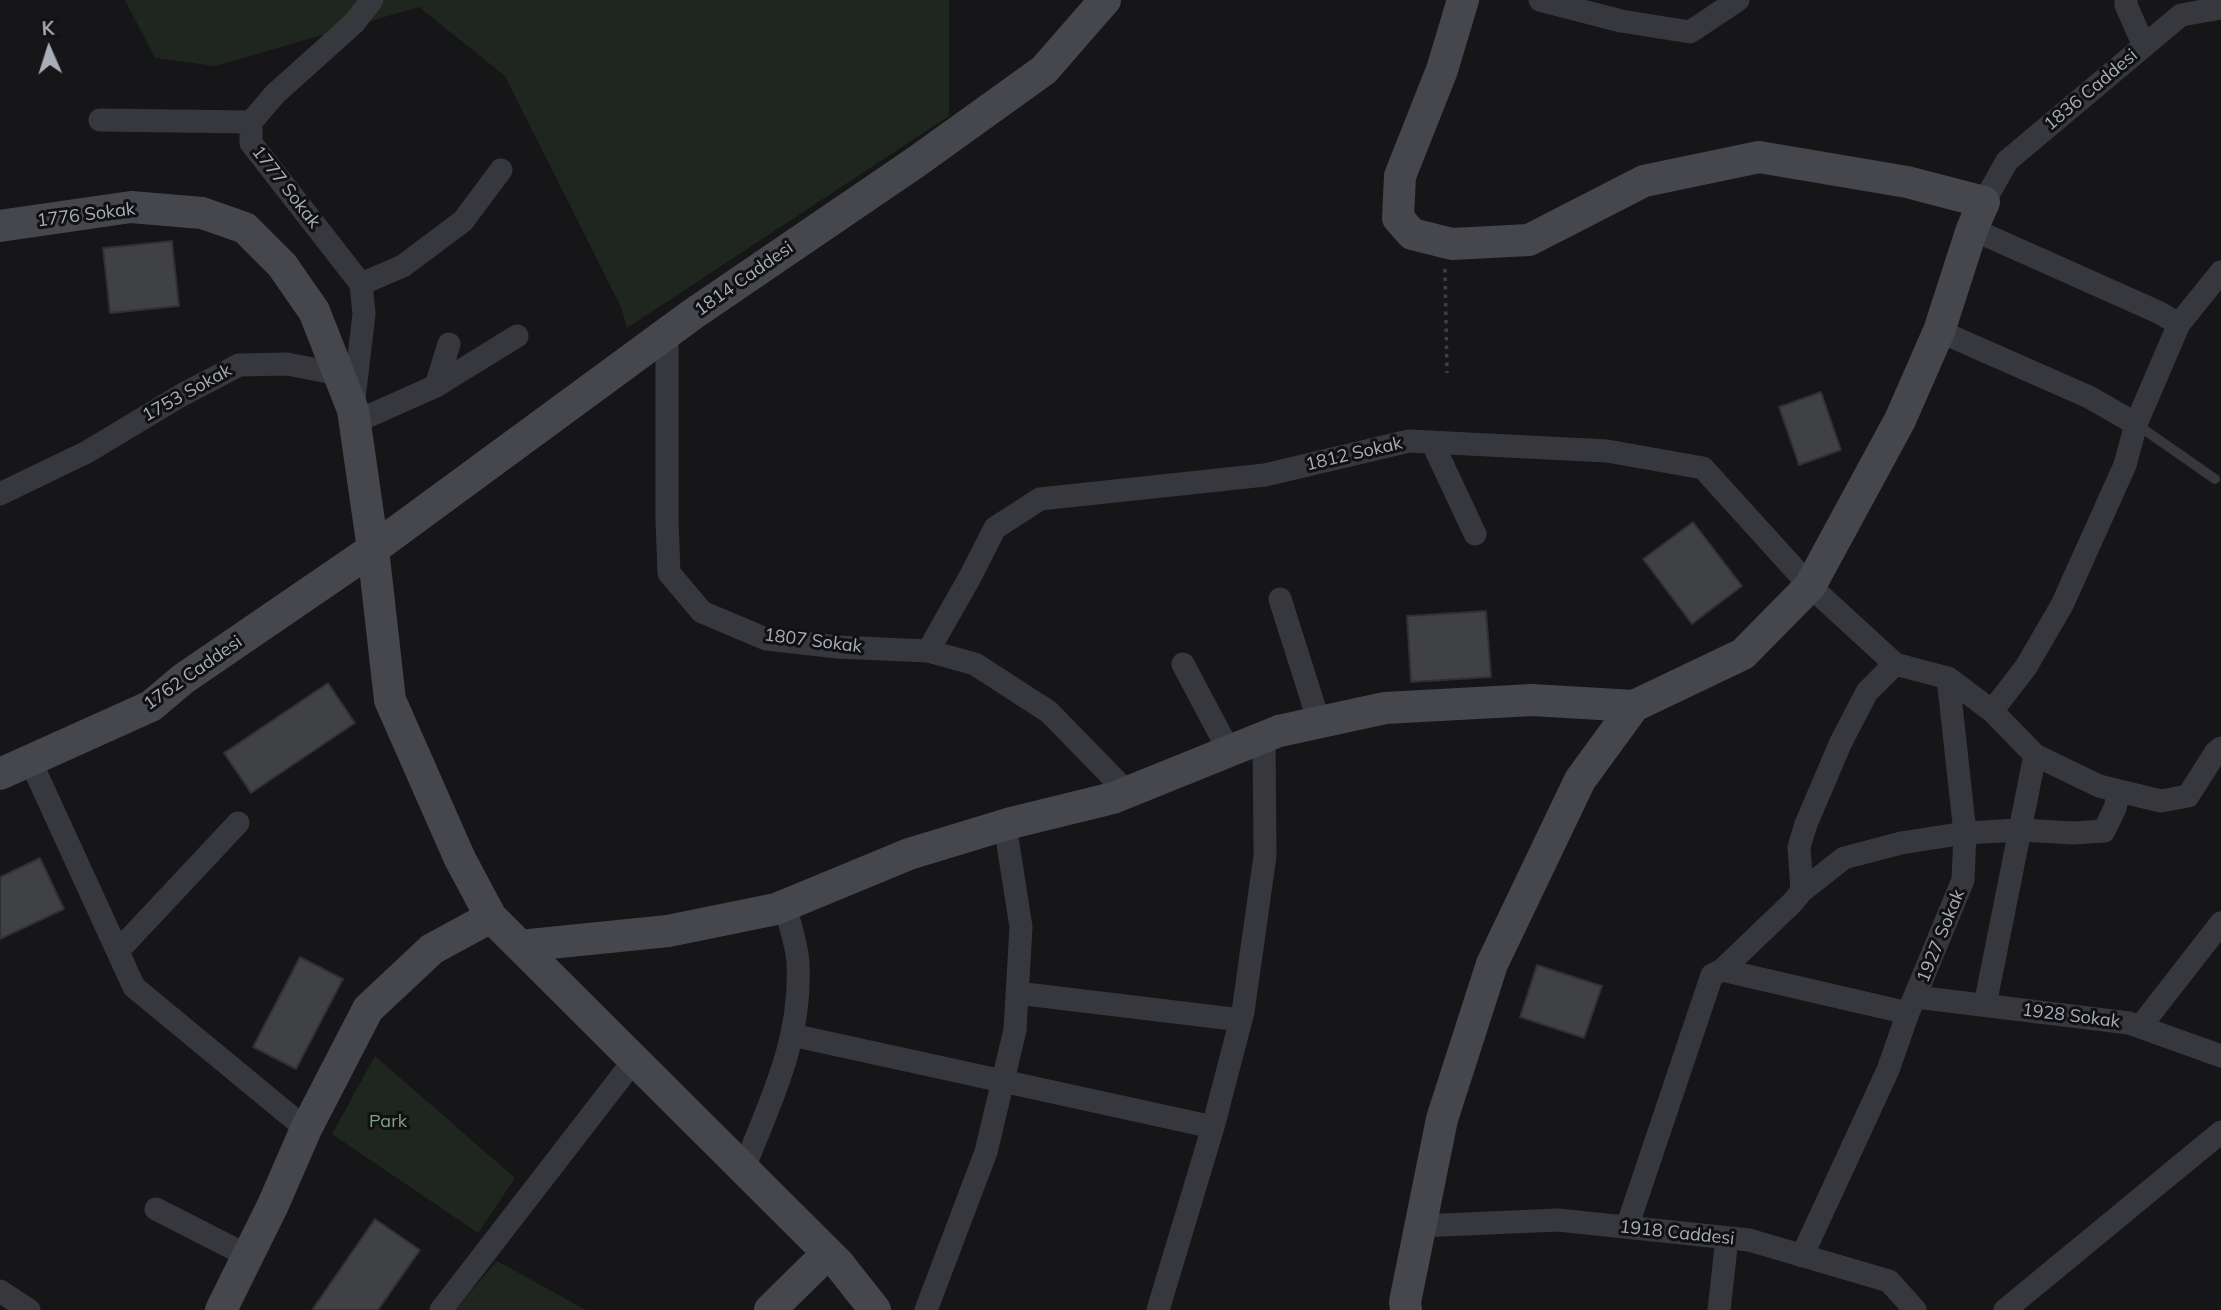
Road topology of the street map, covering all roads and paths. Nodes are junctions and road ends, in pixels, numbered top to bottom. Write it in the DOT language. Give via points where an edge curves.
graph roads {
  1 [pos="372,0"];
  2 [pos="1105,0"];
  3 [pos="1463,0"];
  4 [pos="1539,0"];
  5 [pos="1738,0"];
  6 [pos="2126,0"];
  7 [pos="2213,6"];
  8 [pos="2144,46"];
  9 [pos="100,120"];
  10 [pos="251,122"];
  11 [pos="501,170"];
  12 [pos="1978,215"];
  13 [pos="0,226"];
  14 [pos="1444,242"];
  15 [pos="2221,272"];
  16 [pos="361,284"];
  17 [pos="2179,324"];
  18 [pos="1939,331"];
  19 [pos="667,334"];
  20 [pos="517,336"];
  21 [pos="449,344"];
  22 [pos="1447,373"];
  23 [pos="339,374"];
  24 [pos="436,386"];
  25 [pos="354,416"];
  26 [pos="2136,424"];
  27 [pos="1432,442"];
  28 [pos="2215,479"];
  29 [pos="0,494"];
  30 [pos="1475,534"];
  31 [pos="373,549"];
  32 [pos="1810,586"];
  33 [pos="1280,599"];
  34 [pos="928,650"];
  35 [pos="1183,664"];
  36 [pos="1895,664"];
  37 [pos="1948,678"];
  38 [pos="1634,706"];
  39 [pos="1992,711"];
  40 [pos="1319,722"];
  41 [pos="1264,737"];
  42 [pos="2221,748"];
  43 [pos="1229,751"];
  44 [pos="2035,755"];
  45 [pos="30,760"];
  46 [pos="0,774"];
  47 [pos="2119,791"];
  48 [pos="1127,792"];
  49 [pos="238,823"];
  50 [pos="1005,825"];
  51 [pos="2020,830"];
  52 [pos="1965,833"];
  53 [pos="1802,891"];
  54 [pos="785,905"];
  55 [pos="491,917"];
  56 [pos="2221,923"];
  57 [pos="520,946"];
  58 [pos="118,950"];
  59 [pos="1722,970"];
  60 [pos="1017,993"];
  61 [pos="1912,1005"];
  62 [pos="1985,1005"];
  63 [pos="1241,1020"];
  64 [pos="2140,1027"];
  65 [pos="792,1035"];
  66 [pos="2221,1056"];
  67 [pos="635,1059"];
  68 [pos="1003,1081"];
  69 [pos="1213,1128"];
  70 [pos="306,1129"];
  71 [pos="2221,1132"];
  72 [pos="744,1168"];
  73 [pos="156,1209"];
  74 [pos="1420,1226"];
  75 [pos="1627,1227"];
  76 [pos="1727,1238"];
  77 [pos="828,1253"];
  78 [pos="1802,1255"];
  79 [pos="248,1256"];
  80 [pos="0,1291"];
  81 [pos="29,1310"];
  82 [pos="220,1310"];
  83 [pos="441,1310"];
  84 [pos="769,1310"];
  85 [pos="875,1310"];
  86 [pos="926,1310"];
  87 [pos="1158,1310"];
  88 [pos="1406,1310"];
  89 [pos="1719,1310"];
  90 [pos="1915,1310"];
  91 [pos="2005,1310"];
  1 -- 10 [label="street, 1777 Sokak" via="355,23 275,94"];
  2 -- 19 [label="street, 1814 Caddesi" via="1044,70"];
  3 -- 14 [label="street" via="1442,71 1400,176 1398,218 1412,234"];
  4 -- 5 [label="street" via="1621,21 1690,32"];
  6 -- 8 [label="street"];
  7 -- 8 [label="street, 1836 Caddesi" via="2181,15"];
  8 -- 12 [label="street, 1836 Caddesi" via="2007,161"];
  9 -- 10 [label="street"];
  10 -- 16 [label="street, 1777 Sokak" via="251,143"];
  11 -- 16 [label="street" via="463,221 403,266"];
  12 -- 14 [label="street" via="1907,182 1759,157 1644,181 1529,240"];
  12 -- 17 [label="street"];
  12 -- 18 [label="street"];
  13 -- 23 [label="street, 1776 Sokak" via="131,206 202,213 245,228 282,265 314,311"];
  14 -- 22 [label="path"];
  15 -- 17 [label="street"];
  16 -- 25 [label="street" via="364,314"];
  17 -- 26 [label="street"];
  18 -- 26 [label="street" via="2090,397"];
  18 -- 32 [label="street" via="1900,420"];
  19 -- 31 [label="street, 1814 Caddesi"];
  19 -- 34 [label="street, 1807 Sokak" via="669,573 677,583 702,612 766,639"];
  20 -- 24 [label="street"];
  21 -- 24 [label="street"];
  23 -- 25 [label="street"];
  23 -- 29 [label="street, 1753 Sokak" via="287,364 239,365 87,452"];
  24 -- 25 [label="street"];
  25 -- 31 [label="street"];
  26 -- 28 [label="lane"];
  26 -- 39 [label="street" via="2125,465 2062,605 2026,667"];
  27 -- 30 [label="street"];
  27 -- 32 [label="street, 1812 Sokak" via="1607,451 1703,468"];
  27 -- 34 [label="street, 1812 Sokak" via="1409,441 1265,475 1040,499 995,528"];
  31 -- 45 [label="street, 1762 Caddesi" via="183,679 151,706"];
  31 -- 55 [label="street" via="390,699 460,859"];
  32 -- 36 [label="street"];
  32 -- 38 [label="street" via="1743,654"];
  33 -- 40 [label="street"];
  34 -- 48 [label="street, 1807 Sokak" via="975,664 1049,712"];
  35 -- 43 [label="street"];
  36 -- 37 [label="street"];
  36 -- 53 [label="street" via="1867,692 1806,824 1799,847"];
  37 -- 39 [label="street"];
  37 -- 52 [label="street, 1927 Sokak"];
  38 -- 40 [label="street" via="1532,700 1385,708"];
  38 -- 74 [label="street" via="1580,780 1492,964 1442,1119"];
  39 -- 44 [label="street"];
  40 -- 41 [label="street"];
  41 -- 43 [label="street"];
  41 -- 63 [label="street" via="1265,856"];
  42 -- 47 [label="street" via="2188,796 2161,801"];
  43 -- 48 [label="street"];
  44 -- 47 [label="street"];
  44 -- 51 [label="street"];
  45 -- 46 [label="street, 1762 Caddesi"];
  45 -- 58 [label="street"];
  47 -- 51 [label="street" via="2104,831"];
  48 -- 50 [label="street"];
  49 -- 58 [label="street"];
  50 -- 54 [label="street" via="909,854"];
  50 -- 60 [label="street" via="1021,927"];
  51 -- 52 [label="street"];
  51 -- 62 [label="street"];
  52 -- 53 [label="street" via="1844,858"];
  52 -- 61 [label="street, 1927 Sokak" via="1963,880"];
  53 -- 59 [label="street"];
  54 -- 57 [label="street" via="668,931"];
  54 -- 65 [label="street" via="798,960"];
  55 -- 57 [label="street"];
  55 -- 70 [label="street" via="432,949 368,1009"];
  56 -- 64 [label="street"];
  57 -- 67 [label="street"];
  58 -- 70 [label="street" via="134,987"];
  59 -- 61 [label="street, 1928 Sokak"];
  59 -- 75 [label="street" via="1709,983"];
  60 -- 63 [label="street"];
  60 -- 68 [label="street" via="1015,1030"];
  61 -- 62 [label="street, 1928 Sokak"];
  61 -- 78 [label="street, 1927 Sokak" via="1888,1070"];
  62 -- 64 [label="street, 1928 Sokak"];
  63 -- 69 [label="street"];
  64 -- 66 [label="street, 1928 Sokak"];
  65 -- 68 [label="street"];
  65 -- 72 [label="street"];
  67 -- 72 [label="street"];
  67 -- 83 [label="street"];
  68 -- 69 [label="street"];
  68 -- 86 [label="street" via="986,1152"];
  69 -- 87 [label="street"];
  70 -- 79 [label="street"];
  71 -- 91 [label="street"];
  72 -- 77 [label="street"];
  73 -- 79 [label="street"];
  74 -- 75 [label="street, 1918 Caddesi" via="1558,1220"];
  74 -- 88 [label="street"];
  75 -- 76 [label="street, 1918 Caddesi"];
  76 -- 78 [label="street, 1918 Caddesi"];
  76 -- 89 [label="street"];
  77 -- 84 [label="street"];
  77 -- 85 [label="street"];
  78 -- 90 [label="street, 1918 Caddesi" via="1889,1281"];
  79 -- 82 [label="street"];
  80 -- 81 [label="street"];
}
